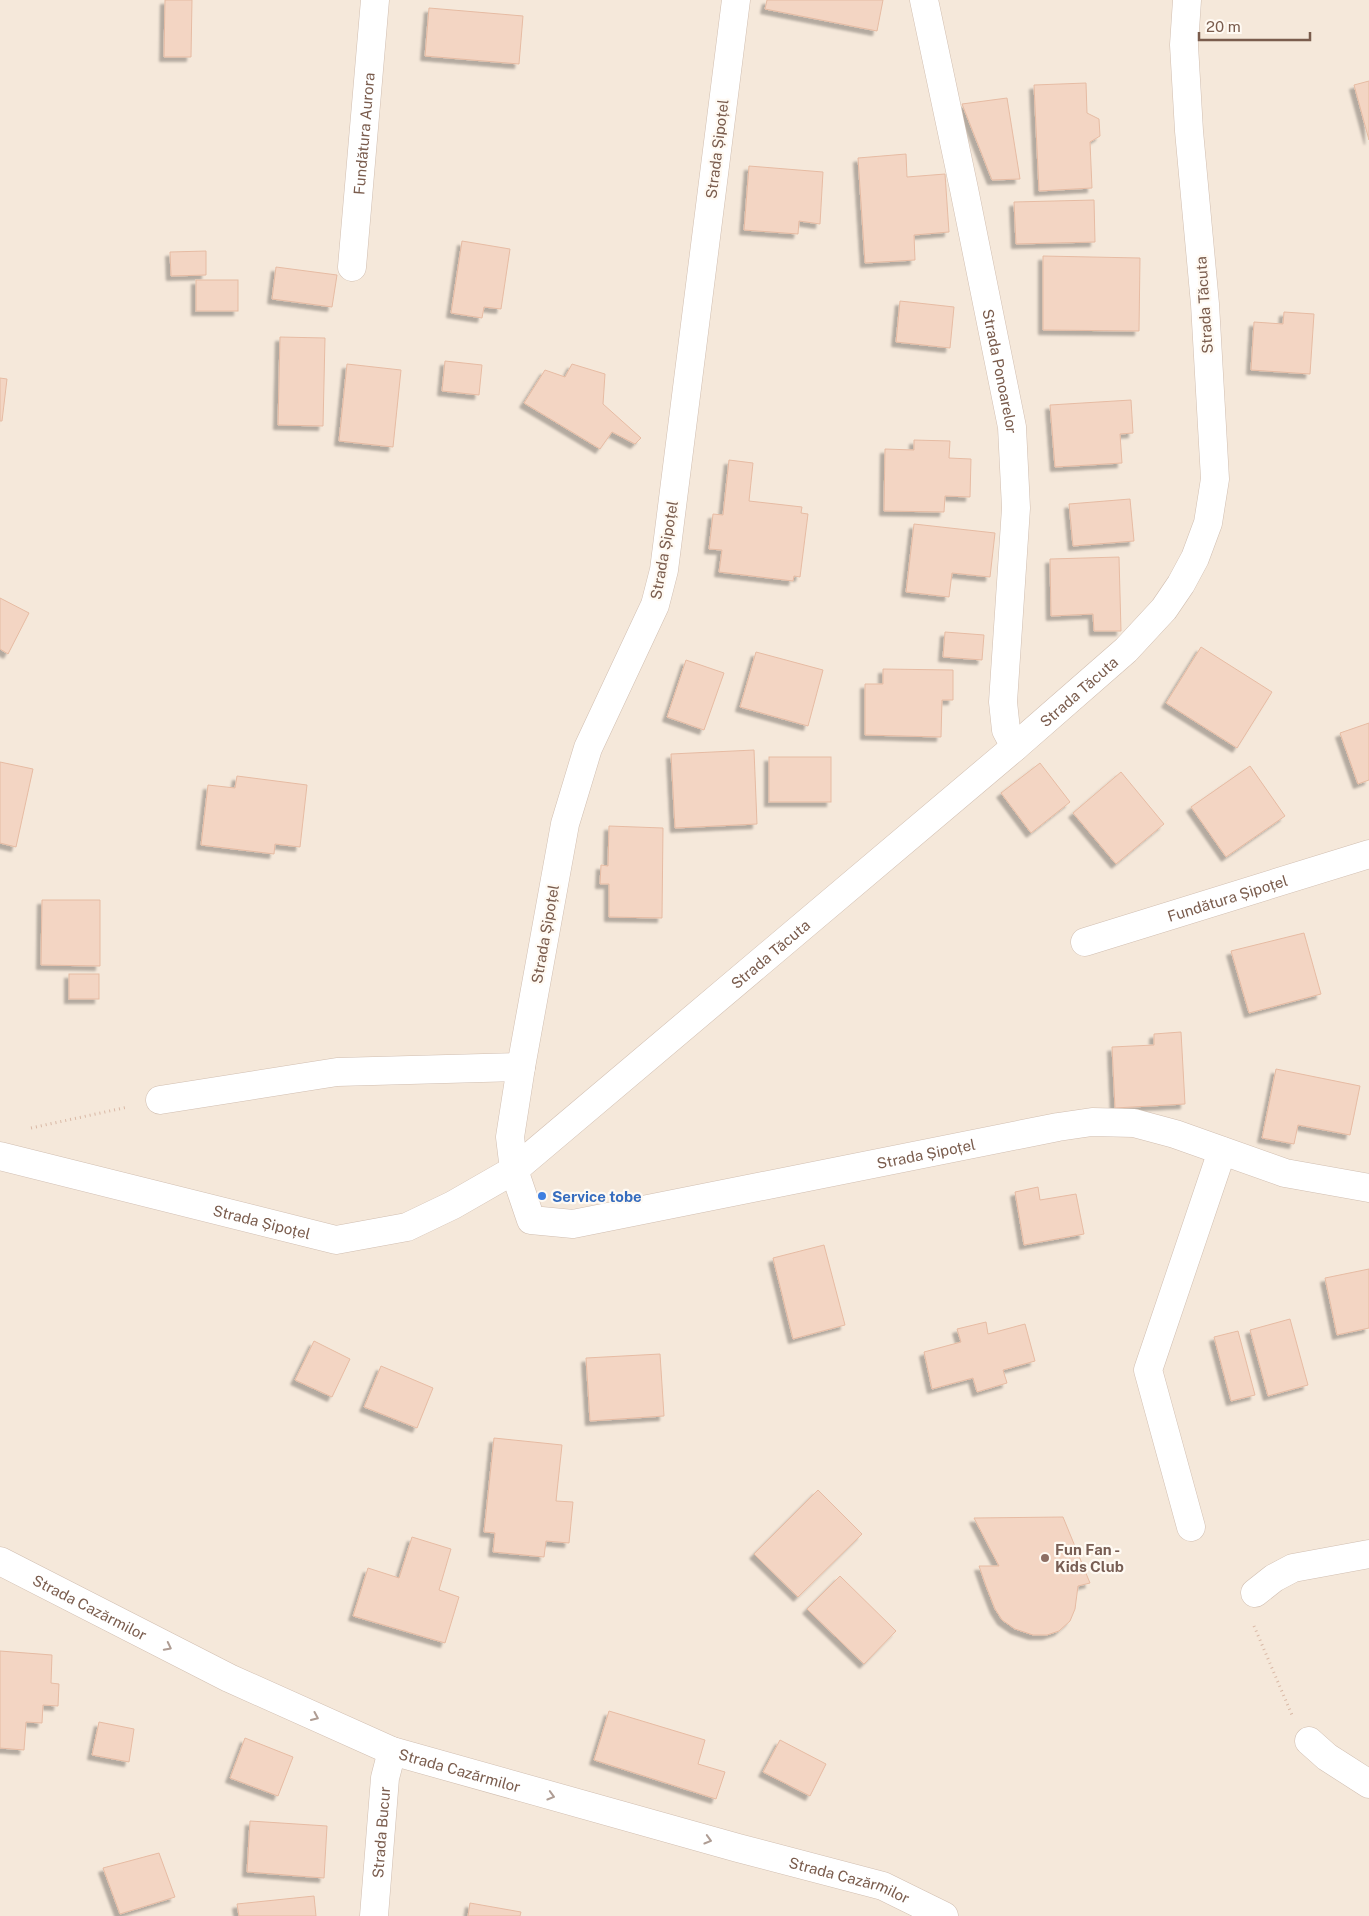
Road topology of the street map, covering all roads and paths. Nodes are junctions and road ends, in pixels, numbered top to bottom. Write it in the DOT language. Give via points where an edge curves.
graph roads {
  1 [pos="375,0"];
  2 [pos="736,0"];
  3 [pos="924,0"];
  4 [pos="1187,0"];
  5 [pos="352,266"];
  6 [pos="1015,747"];
  7 [pos="1369,854"];
  8 [pos="1084,942"];
  9 [pos="520,1067"];
  10 [pos="160,1100"];
  11 [pos="28,1129"];
  12 [pos="1222,1151"];
  13 [pos="0,1156"];
  14 [pos="514,1170"];
  15 [pos="1369,1188"];
  16 [pos="1191,1527"];
  17 [pos="1369,1554"];
  18 [pos="0,1561"];
  19 [pos="1255,1593"];
  20 [pos="1310,1740"];
  21 [pos="392,1751"];
  22 [pos="1369,1784"];
  23 [pos="374,1916"];
  24 [pos="944,1916"];
  1 -- 5 [label="street, Fundătura Aurora"];
  2 -- 9 [label="street, Strada Șipoțel" via="664,570 656,605 588,748 565,824"];
  3 -- 6 [label="street, Strada Ponoarelor" via="1012,427 1016,508 1003,702 1006,730"];
  4 -- 6 [label="street, Strada Tăcuta" via="1184,45 1189,131 1216,479 1208,523 1195,558 1164,609 1126,650"];
  6 -- 14 [label="street, Strada Tăcuta"];
  7 -- 8 [label="street, Fundătura Șipoțel"];
  9 -- 10 [label="street" via="337,1072"];
  9 -- 14 [label="street, Strada Șipoțel" via="510,1137"];
  10 -- 11 [label="path"];
  12 -- 14 [label="street, Strada Șipoțel" via="1134,1123 1092,1122 574,1224 531,1220"];
  12 -- 15 [label="street, Strada Șipoțel" via="1285,1173"];
  12 -- 16 [label="street" via="1148,1370"];
  13 -- 14 [label="street, Strada Șipoțel" via="336,1240 407,1227"];
  17 -- 19 [label="street" via="1293,1568"];
  18 -- 21 [label="street, Strada Cazărmilor, one-way" via="229,1678"];
  19 -- 20 [label="path" via="1248,1612 1296,1722"];
  20 -- 22 [label="street" via="1327,1757"];
  21 -- 23 [label="street, Strada Bucur" via="385,1778"];
  21 -- 24 [label="street, Strada Cazărmilor, one-way" via="882,1886"];
}
